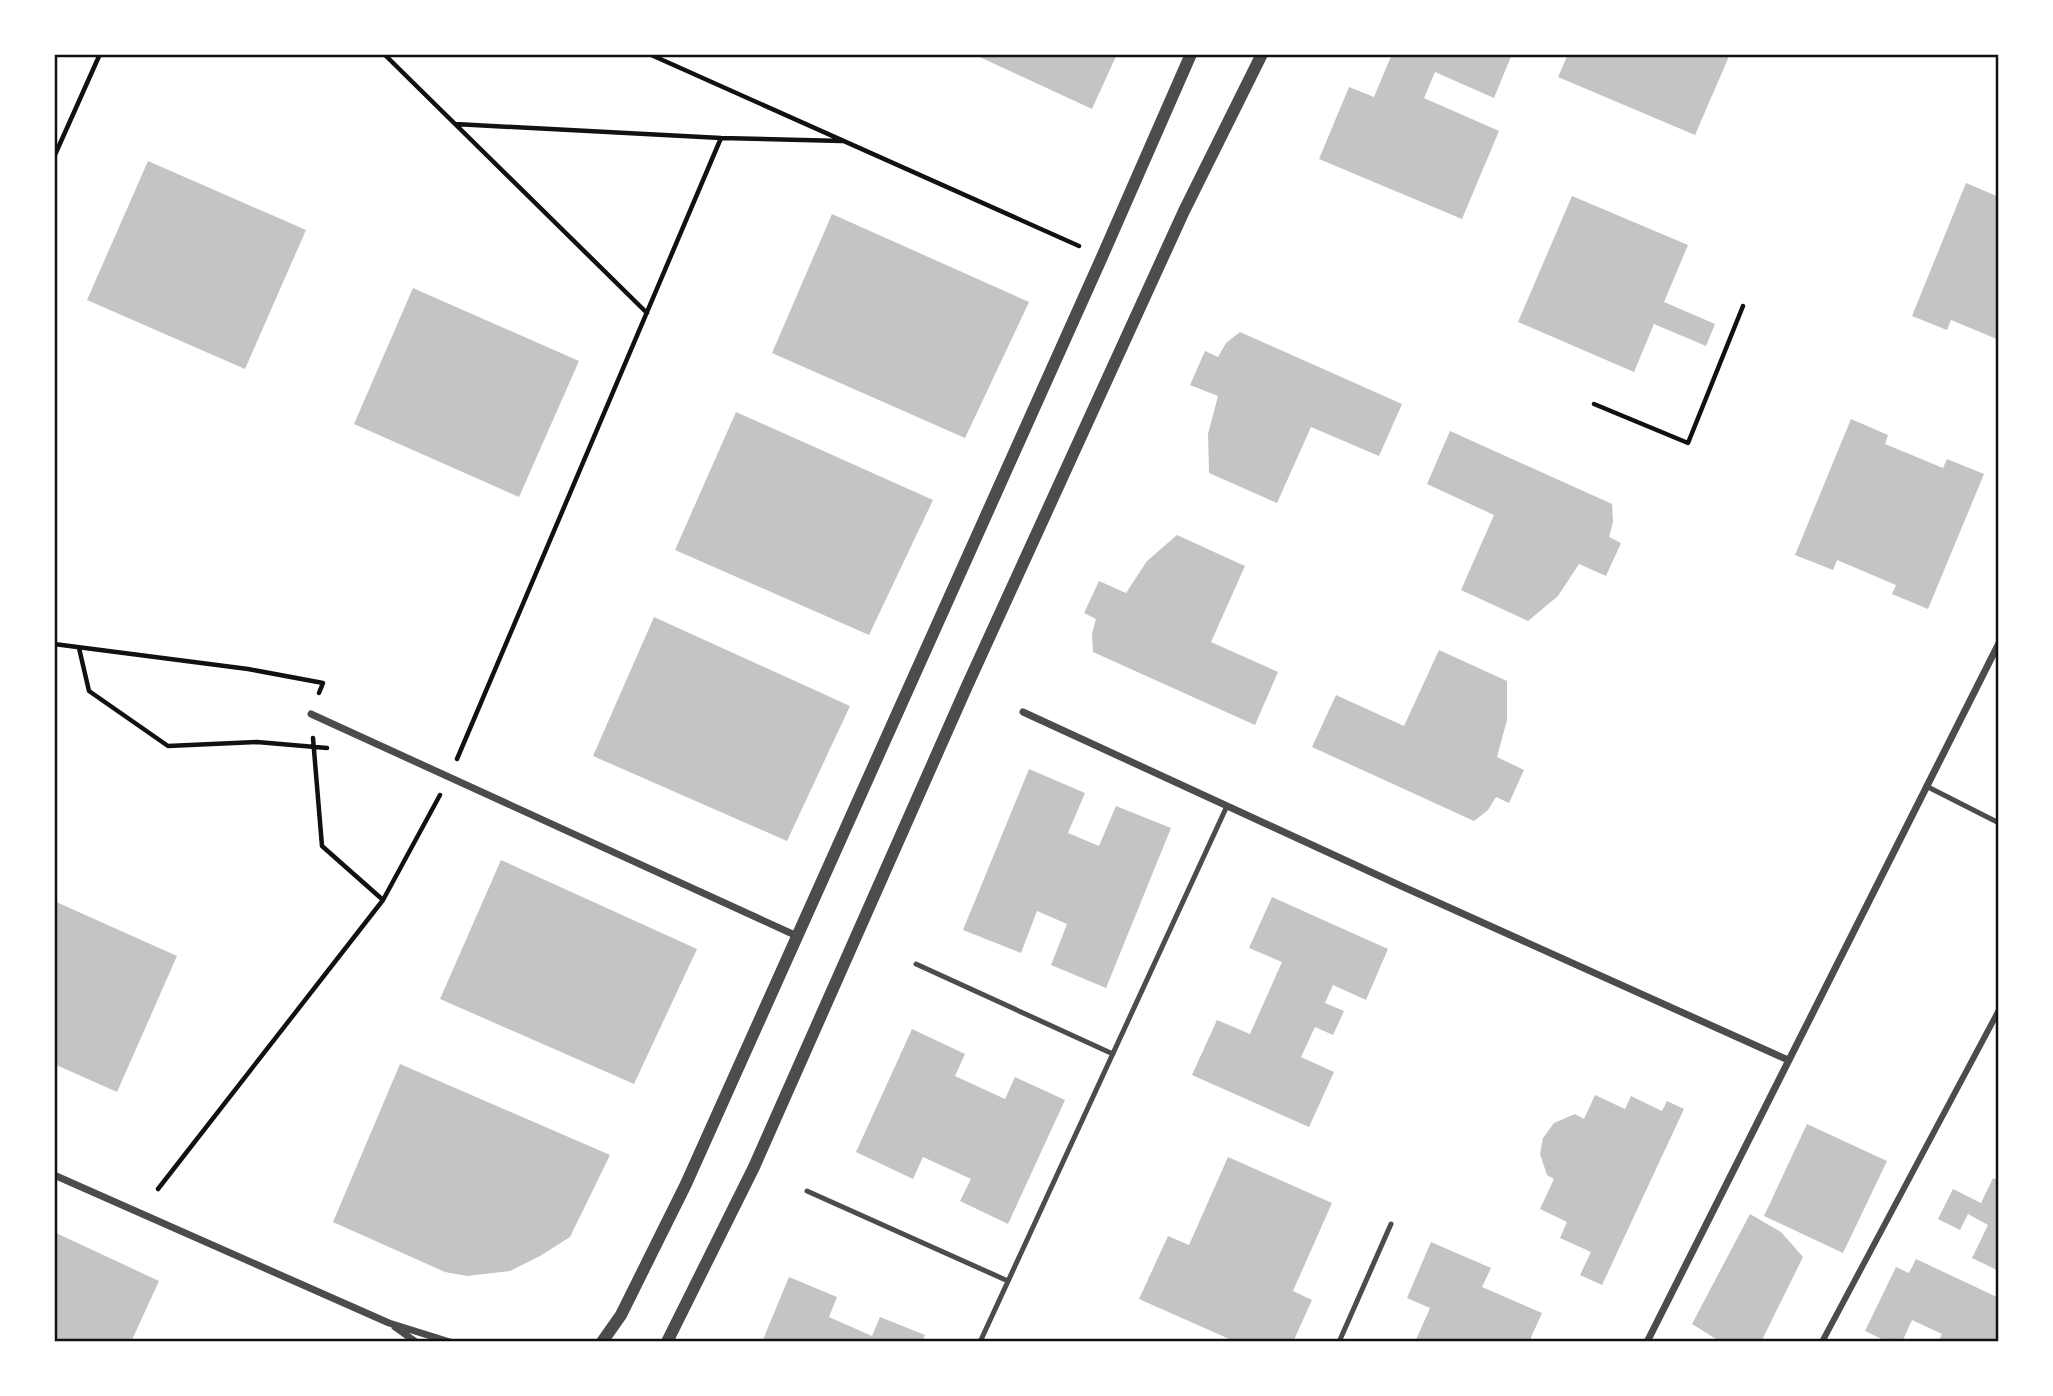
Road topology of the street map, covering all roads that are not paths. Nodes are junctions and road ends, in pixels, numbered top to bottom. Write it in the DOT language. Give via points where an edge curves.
graph roads {
  1 [pos="1191,54"];
  2 [pos="1262,54"];
  3 [pos="1999,643"];
  4 [pos="1023,712"];
  5 [pos="311,714"];
  6 [pos="1926,786"];
  7 [pos="1227,806"];
  8 [pos="1999,822"];
  9 [pos="797,936"];
  10 [pos="916,964"];
  11 [pos="1999,1010"];
  12 [pos="1113,1054"];
  13 [pos="1788,1060"];
  14 [pos="54,1175"];
  15 [pos="807,1191"];
  16 [pos="1391,1224"];
  17 [pos="1008,1281"];
  18 [pos="388,1323"];
  19 [pos="416,1342"];
  20 [pos="450,1342"];
  21 [pos="602,1342"];
  22 [pos="667,1342"];
  23 [pos="980,1342"];
  24 [pos="1339,1342"];
  25 [pos="1647,1342"];
  26 [pos="1822,1342"];
  1 -- 9 [label="street"];
  2 -- 22 [label="street" via="1150,286 754,1167"];
  3 -- 6 [label="street"];
  4 -- 7 [label="street"];
  5 -- 9 [label="street"];
  6 -- 8 [label="lane"];
  6 -- 13 [label="street"];
  7 -- 12 [label="lane"];
  7 -- 13 [label="street"];
  9 -- 21 [label="street" via="686,1184 621,1315"];
  10 -- 12 [label="lane"];
  11 -- 26 [label="street"];
  12 -- 17 [label="lane"];
  13 -- 25 [label="street"];
  14 -- 18 [label="street"];
  15 -- 17 [label="lane"];
  16 -- 24 [label="lane"];
  17 -- 23 [label="lane"];
  18 -- 19 [label="street"];
  18 -- 20 [label="street"];
}
